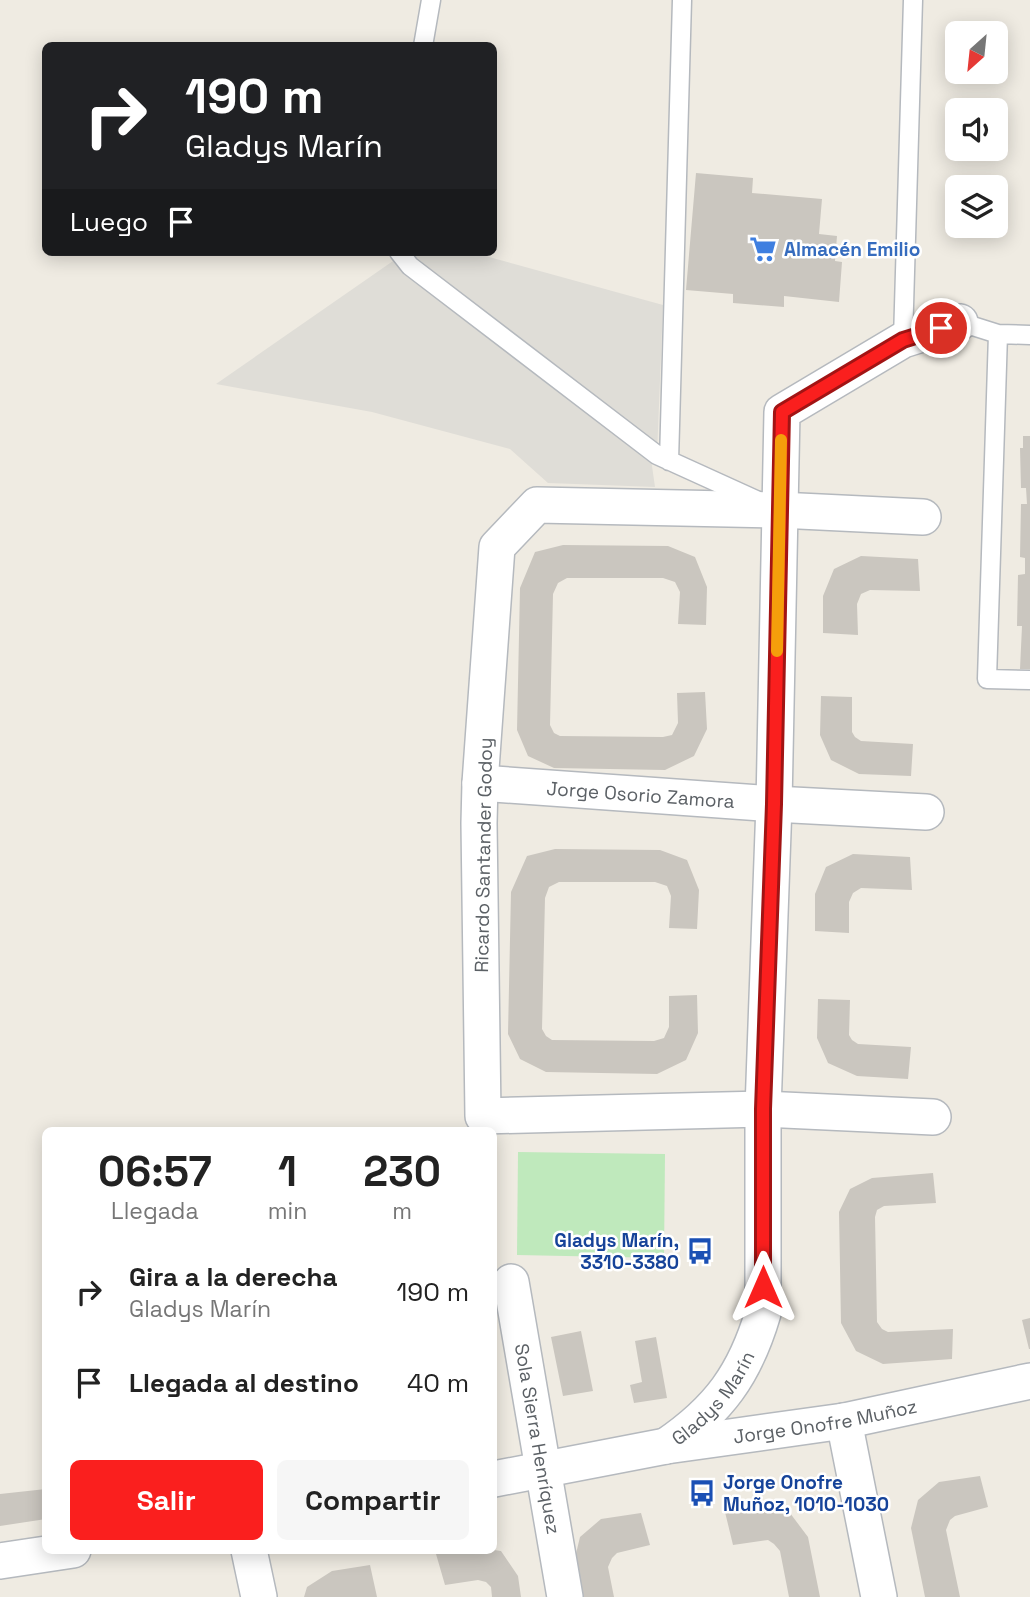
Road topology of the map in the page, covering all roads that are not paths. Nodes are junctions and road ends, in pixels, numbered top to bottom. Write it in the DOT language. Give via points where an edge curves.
graph roads {
  1 [pos="431,0"];
  2 [pos="682,0"];
  3 [pos="913,0"];
  4 [pos="425,42"];
  5 [pos="402,256"];
  6 [pos="960,322"];
  7 [pos="998,334"];
  8 [pos="1030,335"];
  9 [pos="903,340"];
  10 [pos="669,461"];
  11 [pos="779,510"];
  12 [pos="923,517"];
  13 [pos="1030,680"];
  14 [pos="480,783"];
  15 [pos="774,804"];
  16 [pos="926,812"];
  17 [pos="763,1109"];
  18 [pos="933,1116"];
  19 [pos="511,1282"];
  20 [pos="1030,1381"];
  21 [pos="844,1421"];
  22 [pos="666,1446"];
  23 [pos="543,1470"];
  24 [pos="497,1478"];
  25 [pos="46,1554"];
  26 [pos="250,1554"];
  27 [pos="0,1561"];
  28 [pos="259,1597"];
  29 [pos="565,1597"];
  30 [pos="879,1597"];
  1 -- 4 [label="lane"];
  2 -- 10 [label="lane"];
  3 -- 9 [label="lane"];
  5 -- 10 [label="lane"];
  6 -- 7 [label="lane"];
  6 -- 9 [label="street, Gladys Marín"];
  7 -- 8 [label="lane"];
  7 -- 13 [label="lane" via="987,679"];
  9 -- 11 [label="street, Gladys Marín" via="782,412"];
  10 -- 11 [label="lane"];
  11 -- 12 [label="street, Ricardo Santander Godoy"];
  11 -- 14 [label="street, Ricardo Santander Godoy" via="537,505 497,547"];
  11 -- 15 [label="street, Gladys Marín"];
  14 -- 15 [label="street, Jorge Osorio Zamora"];
  14 -- 17 [label="street, Ricardo Santander Godoy" via="483,1116"];
  15 -- 16 [label="street, Jorge Osorio Zamora"];
  15 -- 17 [label="street, Gladys Marín"];
  17 -- 18 [label="street, Ricardo Santander Godoy"];
  17 -- 22 [label="street, Gladys Marín" via="762,1313 755,1340 728,1390 689,1430"];
  19 -- 23 [label="street, Sola Sierra Henríquez"];
  20 -- 21 [label="street, Jorge Onofre Muñoz"];
  21 -- 22 [label="street, Jorge Onofre Muñoz"];
  21 -- 30 [label="street"];
  22 -- 23 [label="street, Jorge Onofre Muñoz"];
  23 -- 24 [label="street, Jorge Onofre Muñoz"];
  23 -- 29 [label="street, Sola Sierra Henríquez"];
  25 -- 27 [label="street"];
  26 -- 28 [label="street"];
}
